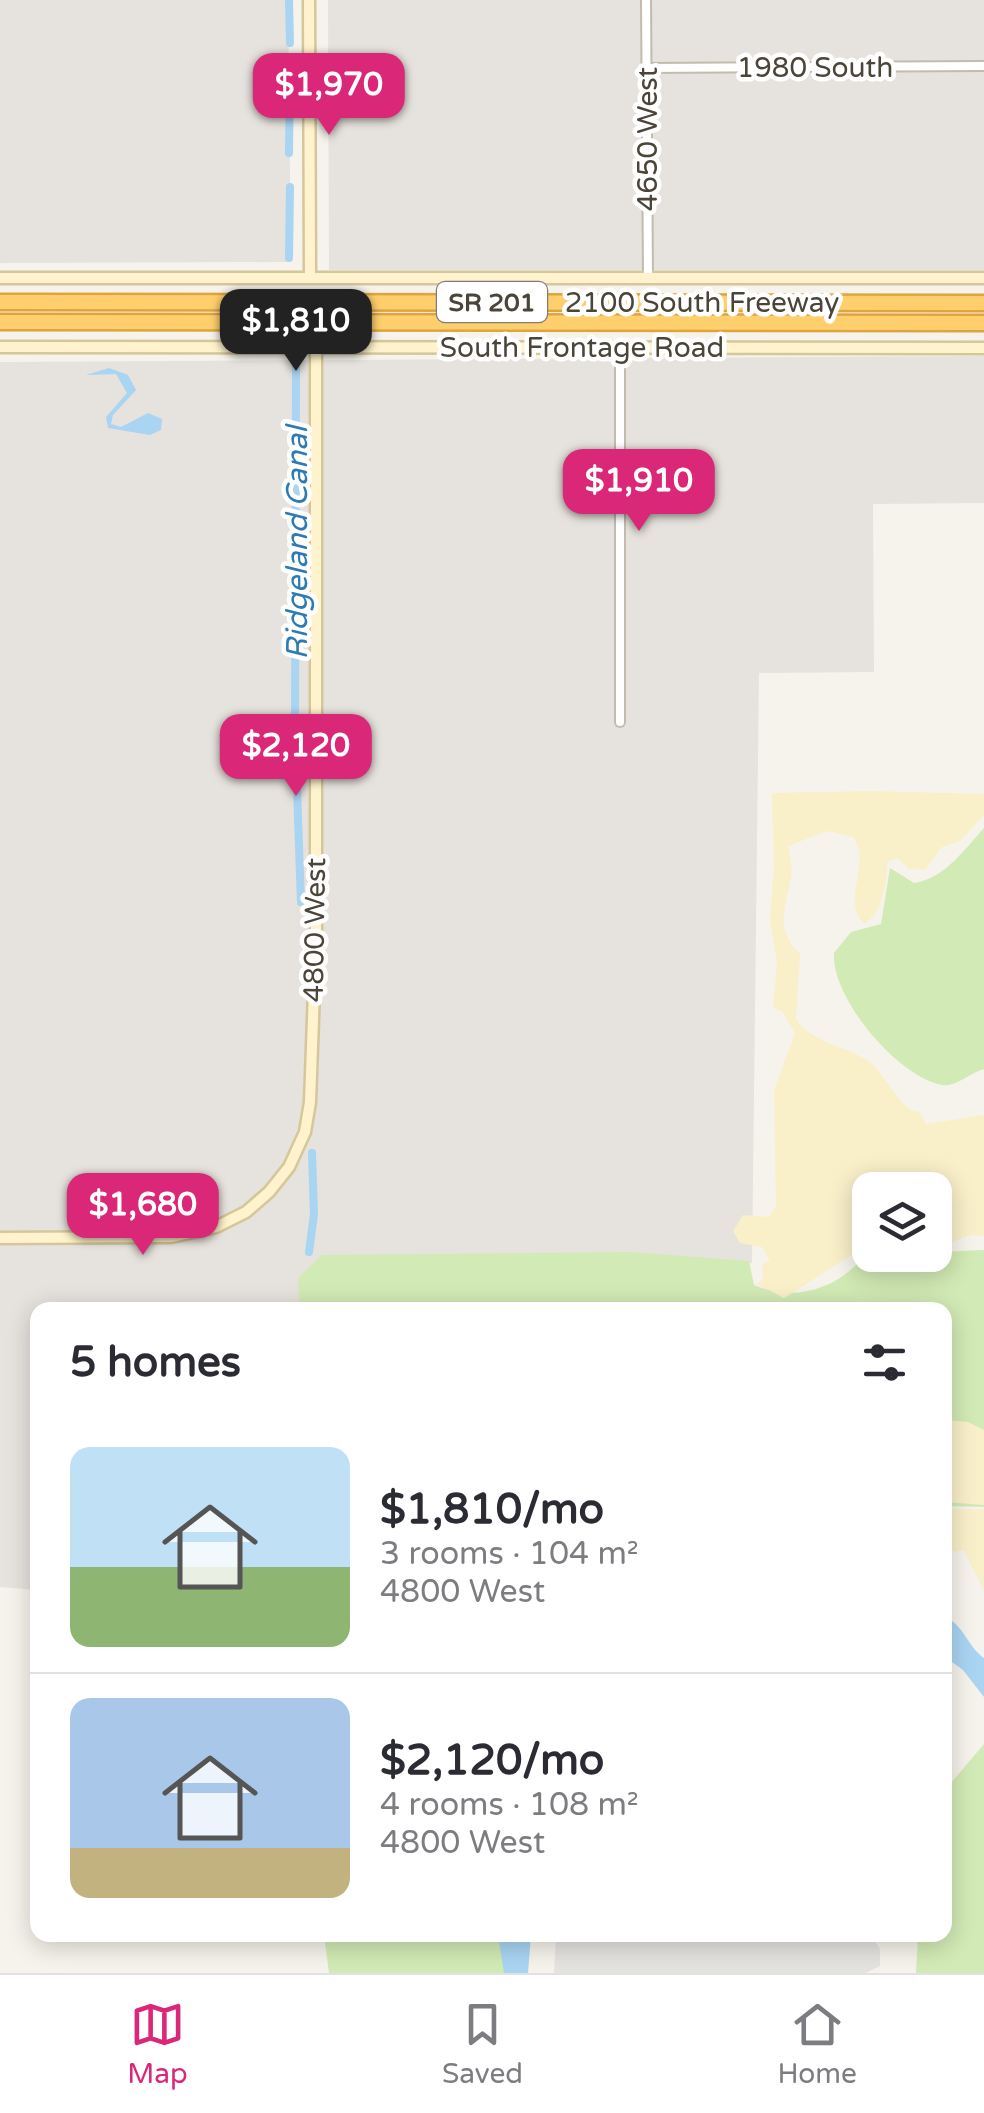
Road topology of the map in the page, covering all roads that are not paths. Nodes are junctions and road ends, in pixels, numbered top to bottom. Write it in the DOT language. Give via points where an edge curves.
graph roads {
  1 [pos="308,0"];
  2 [pos="646,0"];
  3 [pos="984,66"];
  4 [pos="647,68"];
  5 [pos="310,277"];
  6 [pos="0,278"];
  7 [pos="648,278"];
  8 [pos="984,278"];
  9 [pos="0,302"];
  10 [pos="984,303"];
  11 [pos="0,322"];
  12 [pos="984,323"];
  13 [pos="316,346"];
  14 [pos="0,347"];
  15 [pos="620,347"];
  16 [pos="984,348"];
  17 [pos="620,722"];
  18 [pos="0,1238"];
  1 -- 5 [label="street"];
  2 -- 4 [label="street, 4650 West"];
  3 -- 4 [label="street, 1980 South"];
  4 -- 7 [label="street, 4650 West"];
  5 -- 6 [label="street"];
  5 -- 7 [label="street"];
  7 -- 8 [label="street"];
  9 -- 10 [label="highway, 2100 South Freeway / SR 201"];
  11 -- 12 [label="highway, 2100 South Freeway / SR 201"];
  13 -- 14 [label="street, South Frontage Road"];
  13 -- 15 [label="street, South Frontage Road"];
  13 -- 18 [label="street, 4800 West" via="316,920 311,1090 300,1144 282,1178 226,1223 180,1236"];
  15 -- 16 [label="street, South Frontage Road"];
  15 -- 17 [label="street"];
}
